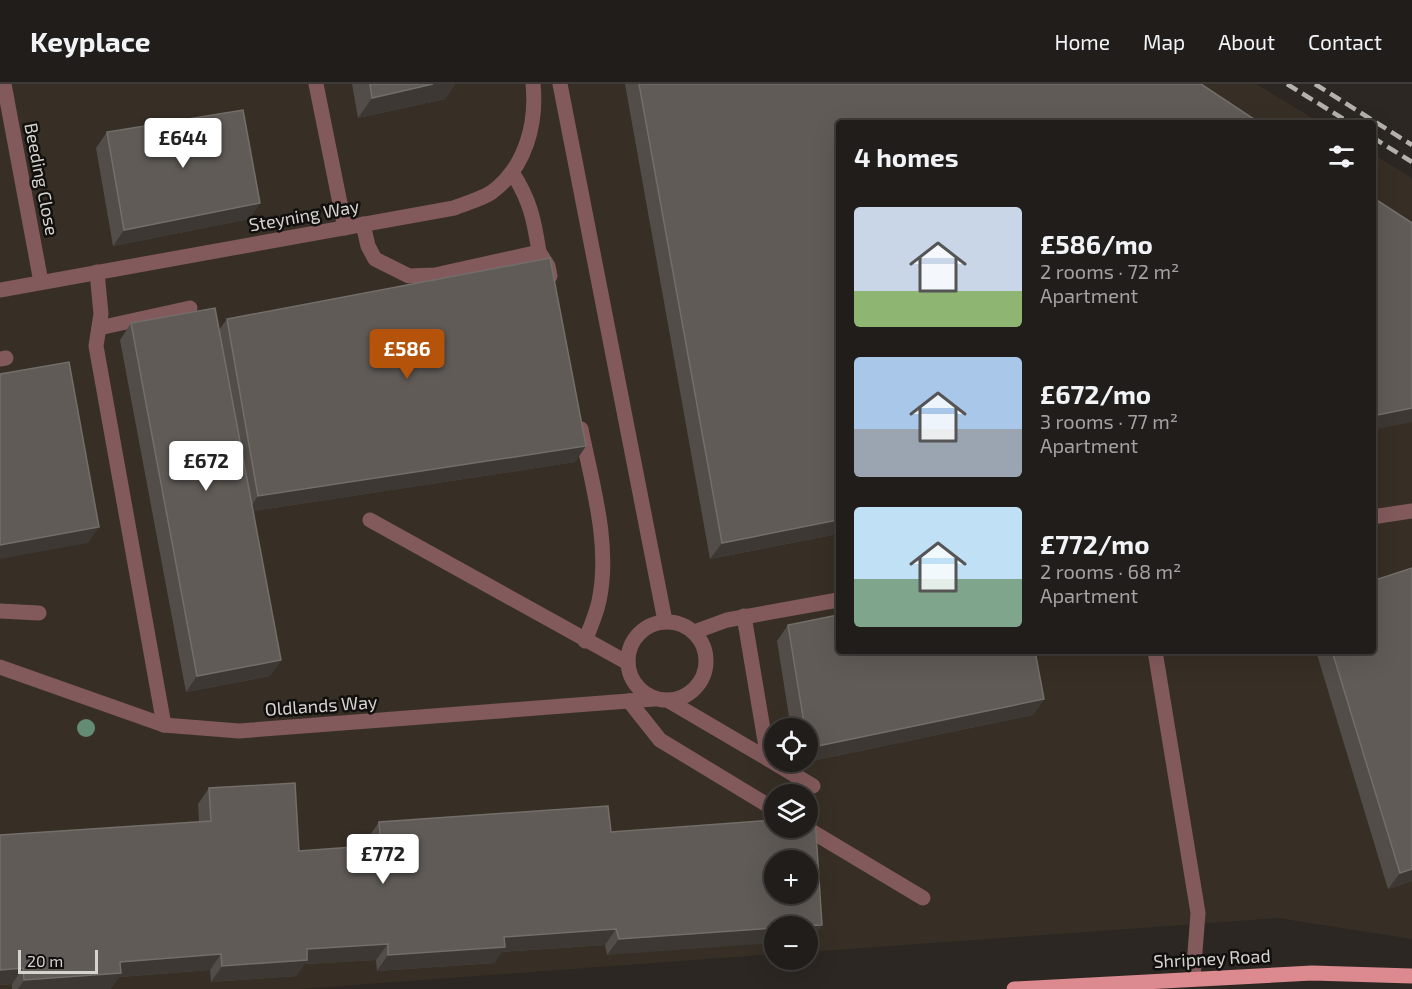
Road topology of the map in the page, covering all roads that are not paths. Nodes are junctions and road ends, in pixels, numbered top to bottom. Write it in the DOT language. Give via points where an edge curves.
graph roads {
  1 [pos="4,84"];
  2 [pos="316,84"];
  3 [pos="533,84"];
  4 [pos="560,84"];
  5 [pos="512,172"];
  6 [pos="363,224"];
  7 [pos="345,228"];
  8 [pos="538,252"];
  9 [pos="97,272"];
  10 [pos="41,282"];
  11 [pos="552,288"];
  12 [pos="0,290"];
  13 [pos="190,308"];
  14 [pos="99,328"];
  15 [pos="577,412"];
  16 [pos="1412,511"];
  17 [pos="1376,516"];
  18 [pos="370,520"];
  19 [pos="836,600"];
  20 [pos="0,611"];
  21 [pos="39,613"];
  22 [pos="744,616"];
  23 [pos="665,621"];
  24 [pos="694,632"];
  25 [pos="585,641"];
  26 [pos="1155,654"];
  27 [pos="628,663"];
  28 [pos="0,667"];
  29 [pos="662,700"];
  30 [pos="629,701"];
  31 [pos="164,725"];
  32 [pos="764,735"];
  33 [pos="764,757"];
  34 [pos="790,772"];
  35 [pos="810,784"];
  36 [pos="764,802"];
  37 [pos="818,835"];
  38 [pos="923,898"];
  39 [pos="1412,976"];
  40 [pos="1193,978"];
  41 [pos="1014,989"];
  1 -- 10 [label="lane, Beeding Close"];
  2 -- 7 [label="lane"];
  3 -- 5 [label="lane, Steyning Way" via="536,111 529,139"];
  4 -- 23 [label="lane"];
  5 -- 6 [label="lane, Steyning Way" via="492,192 454,208"];
  5 -- 8 [label="lane" via="532,211"];
  6 -- 7 [label="lane, Steyning Way"];
  6 -- 8 [label="lane" via="375,259 409,276 435,275"];
  7 -- 9 [label="lane, Steyning Way"];
  8 -- 11 [label="lane" via="548,266"];
  9 -- 10 [label="lane, Steyning Way"];
  9 -- 14 [label="lane"];
  10 -- 12 [label="lane, Steyning Way"];
  13 -- 14 [label="lane"];
  14 -- 31 [label="lane" via="96,346"];
  15 -- 25 [label="lane" via="596,501 603,561 598,602"];
  16 -- 17 [label="lane"];
  18 -- 25 [label="lane"];
  19 -- 22 [label="lane"];
  20 -- 21 [label="lane"];
  22 -- 24 [label="lane"];
  22 -- 32 [label="lane"];
  23 -- 24 [label="lane"];
  23 -- 27 [label="lane" via="653,624 634,639"];
  24 -- 29 [label="lane, Oldlands Way" via="702,642 706,668 702,681 682,698"];
  25 -- 27 [label="lane"];
  26 -- 40 [label="lane" via="1198,913"];
  27 -- 29 [label="lane" via="636,685"];
  28 -- 31 [label="lane, Oldlands Way"];
  29 -- 30 [label="lane, Oldlands Way"];
  29 -- 33 [label="lane"];
  30 -- 31 [label="lane, Oldlands Way" via="239,731"];
  30 -- 36 [label="lane" via="660,740"];
  34 -- 35 [label="lane"];
  37 -- 38 [label="lane"];
  39 -- 40 [label="main road, Shripney Road" via="1312,973"];
  40 -- 41 [label="main road, Shripney Road"];
}
